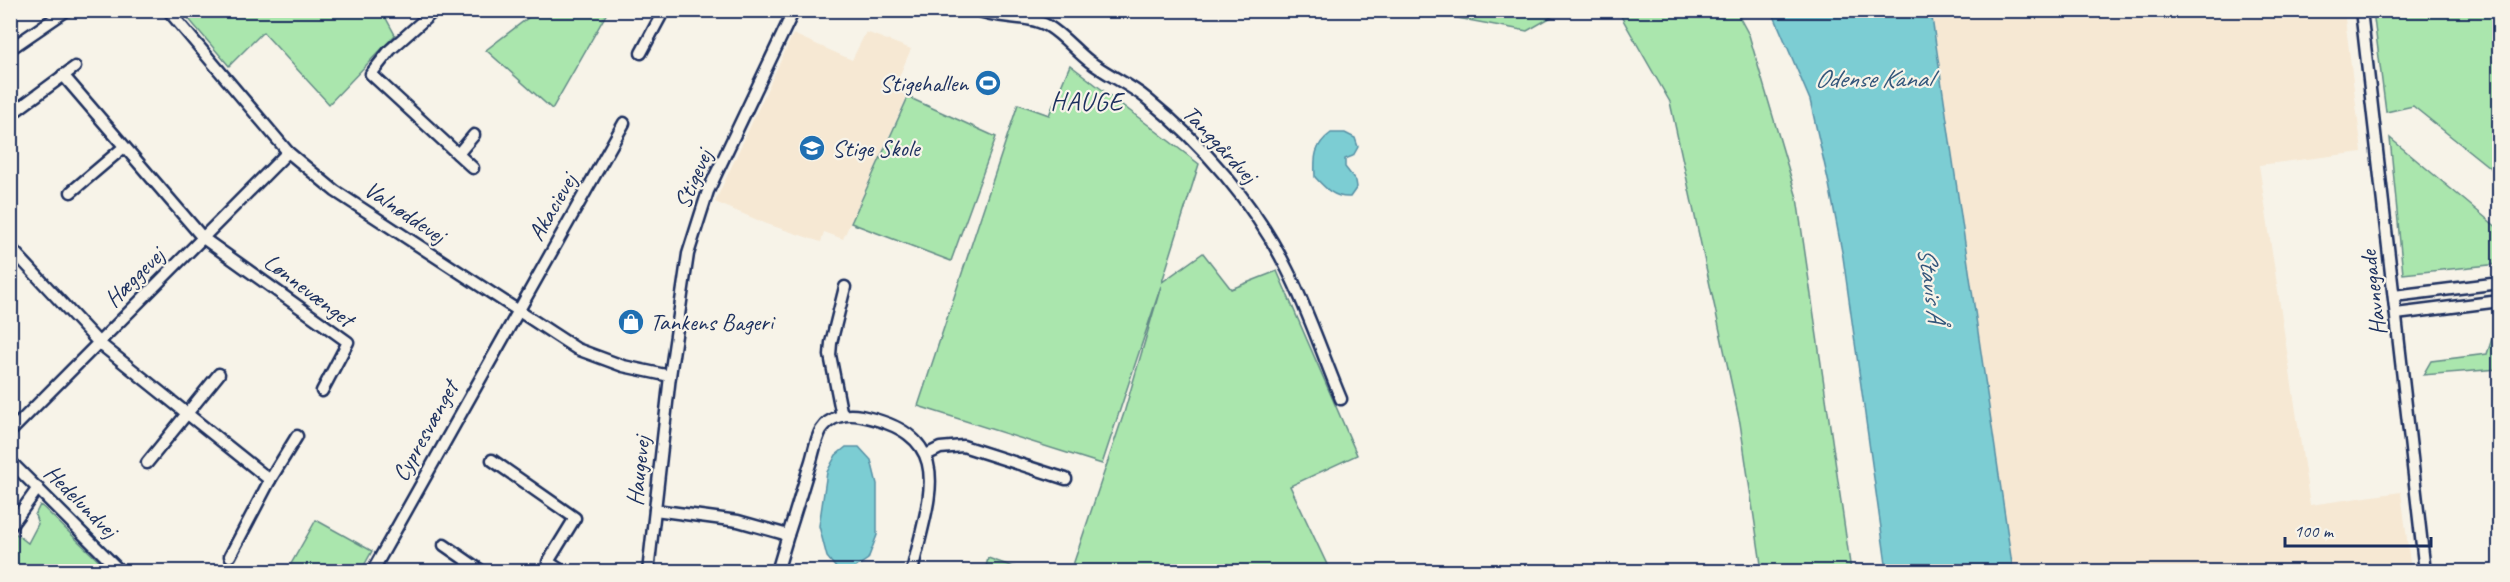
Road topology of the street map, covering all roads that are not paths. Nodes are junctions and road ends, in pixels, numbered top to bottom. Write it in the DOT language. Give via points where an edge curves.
graph roads {
  1 [pos="68,10"];
  2 [pos="168,10"];
  3 [pos="435,10"];
  4 [pos="664,10"];
  5 [pos="794,10"];
  6 [pos="977,10"];
  7 [pos="2361,10"];
  8 [pos="10,49"];
  9 [pos="641,53"];
  10 [pos="75,66"];
  11 [pos="63,75"];
  12 [pos="10,115"];
  13 [pos="624,123"];
  14 [pos="474,135"];
  15 [pos="124,147"];
  16 [pos="288,152"];
  17 [pos="458,154"];
  18 [pos="473,168"];
  19 [pos="71,192"];
  20 [pos="202,238"];
  21 [pos="12,252"];
  22 [pos="2499,283"];
  23 [pos="845,287"];
  24 [pos="2394,296"];
  25 [pos="2499,301"];
  26 [pos="517,311"];
  27 [pos="2396,314"];
  28 [pos="99,343"];
  29 [pos="219,374"];
  30 [pos="670,376"];
  31 [pos="322,391"];
  32 [pos="1341,399"];
  33 [pos="187,413"];
  34 [pos="842,416"];
  35 [pos="10,432"];
  36 [pos="297,436"];
  37 [pos="924,451"];
  38 [pos="492,460"];
  39 [pos="10,461"];
  40 [pos="147,463"];
  41 [pos="1066,479"];
  42 [pos="270,480"];
  43 [pos="38,488"];
  44 [pos="655,510"];
  45 [pos="10,527"];
  46 [pos="788,535"];
  47 [pos="444,545"];
  48 [pos="230,556"];
  49 [pos="548,562"];
  50 [pos="121,572"];
  51 [pos="372,572"];
  52 [pos="483,572"];
  53 [pos="542,572"];
  54 [pos="564,572"];
  55 [pos="648,572"];
  56 [pos="777,572"];
  57 [pos="912,572"];
  58 [pos="2424,572"];
  1 -- 8 [label="street"];
  2 -- 16 [label="street, Valnøddevej"];
  3 -- 17 [label="street" via="390,50 371,74"];
  4 -- 9 [label="street"];
  5 -- 30 [label="street, Stigevej" via="703,201 688,254"];
  6 -- 32 [label="street, Tanggårdvej" via="1047,26 1090,62 1145,98 1223,172 1260,222 1287,269"];
  7 -- 24 [label="street, Havnegade"];
  10 -- 11 [label="street"];
  11 -- 12 [label="street"];
  11 -- 15 [label="street"];
  13 -- 26 [label="street, Akacievej"];
  14 -- 17 [label="street"];
  15 -- 19 [label="street"];
  15 -- 20 [label="street"];
  16 -- 20 [label="street, Hæggevej"];
  16 -- 26 [label="street, Valnøddevej" via="335,191"];
  17 -- 18 [label="street"];
  20 -- 28 [label="street, Hæggevej"];
  20 -- 31 [label="street, Lønnevænget" via="348,342"];
  21 -- 28 [label="street"];
  22 -- 24 [label="street"];
  23 -- 34 [label="street" via="830,348"];
  24 -- 27 [label="street, Havnegade"];
  25 -- 27 [label="street"];
  26 -- 30 [label="street, Valnøddevej" via="577,349 622,366"];
  26 -- 51 [label="street, Cypresvænget"];
  27 -- 58 [label="street, Havnegade"];
  28 -- 33 [label="street"];
  28 -- 35 [label="street, Hæggevej"];
  29 -- 33 [label="street"];
  30 -- 44 [label="street, Haugevej"];
  33 -- 40 [label="street"];
  33 -- 42 [label="street"];
  34 -- 37 [label="street" via="861,416 891,425 913,438"];
  34 -- 46 [label="street" via="821,430"];
  36 -- 42 [label="street"];
  37 -- 41 [label="street" via="963,446"];
  37 -- 57 [label="street" via="930,470 929,486"];
  38 -- 49 [label="street" via="575,518"];
  39 -- 43 [label="street, Hedelundvej"];
  42 -- 48 [label="street"];
  43 -- 45 [label="street"];
  43 -- 50 [label="street, Hedelundvej"];
  44 -- 46 [label="street" via="738,521"];
  44 -- 55 [label="street, Haugevej"];
  46 -- 56 [label="street"];
  47 -- 52 [label="street"];
  49 -- 53 [label="street"];
  49 -- 54 [label="street"];
}
